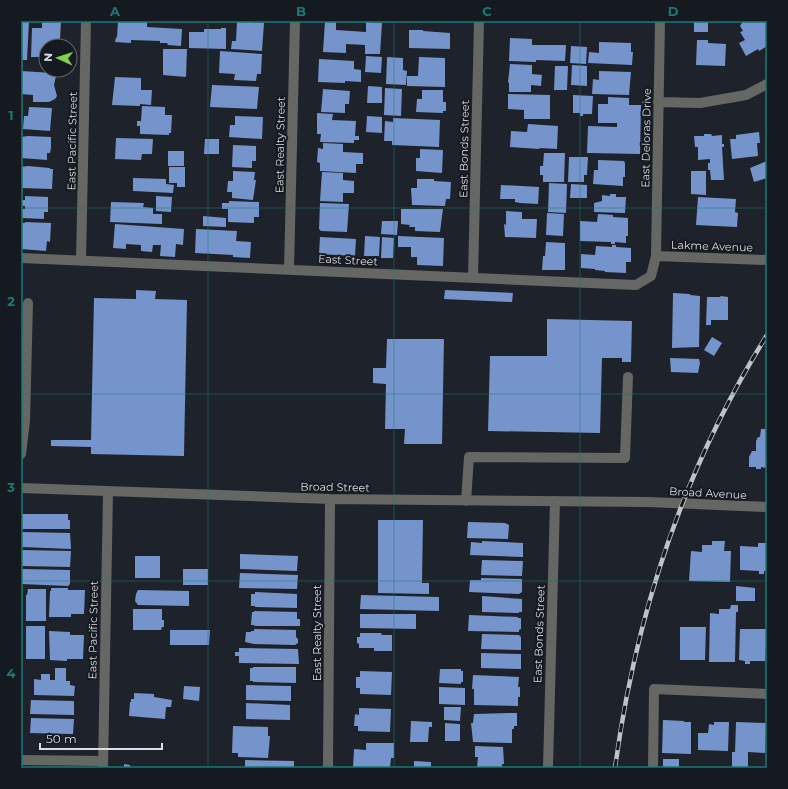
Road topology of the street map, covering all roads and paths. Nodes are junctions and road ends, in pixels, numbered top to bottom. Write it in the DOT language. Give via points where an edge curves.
graph roads {
  1 [pos="86,21"];
  2 [pos="295,21"];
  3 [pos="479,21"];
  4 [pos="660,21"];
  5 [pos="767,84"];
  6 [pos="658,102"];
  7 [pos="656,256"];
  8 [pos="21,258"];
  9 [pos="767,260"];
  10 [pos="81,261"];
  11 [pos="289,269"];
  12 [pos="473,278"];
  13 [pos="28,303"];
  14 [pos="628,377"];
  15 [pos="21,454"];
  16 [pos="21,488"];
  17 [pos="108,492"];
  18 [pos="330,499"];
  19 [pos="466,501"];
  20 [pos="555,501"];
  21 [pos="648,502"];
  22 [pos="767,507"];
  23 [pos="767,694"];
  24 [pos="21,760"];
  25 [pos="103,764"];
  26 [pos="328,768"];
  27 [pos="548,768"];
  28 [pos="653,768"];
  1 -- 10 [label="street, East Pacific Street"];
  2 -- 11 [label="street, East Realty Street"];
  3 -- 12 [label="street, East Bonds Street"];
  4 -- 6 [label="street, East Deloras Drive"];
  5 -- 6 [label="street" via="746,95 700,103"];
  6 -- 7 [label="street, East Deloras Drive"];
  7 -- 9 [label="street, Lakme Avenue"];
  7 -- 12 [label="street, East Street" via="651,276 636,285"];
  8 -- 10 [label="street, East Street"];
  10 -- 11 [label="street, East Street"];
  11 -- 12 [label="street, East Street"];
  13 -- 15 [label="street" via="26,421"];
  14 -- 19 [label="street" via="625,458 469,457"];
  16 -- 17 [label="street, Broad Street"];
  17 -- 18 [label="street, Broad Street"];
  17 -- 25 [label="street, East Pacific Street"];
  18 -- 19 [label="street, Broad Street"];
  18 -- 26 [label="street, East Realty Street"];
  19 -- 20 [label="street, Broad Street"];
  20 -- 21 [label="street, Broad Street"];
  20 -- 27 [label="street, East Bonds Street"];
  21 -- 22 [label="street, Broad Avenue"];
  23 -- 28 [label="street" via="654,689"];
  24 -- 25 [label="street"];
}
